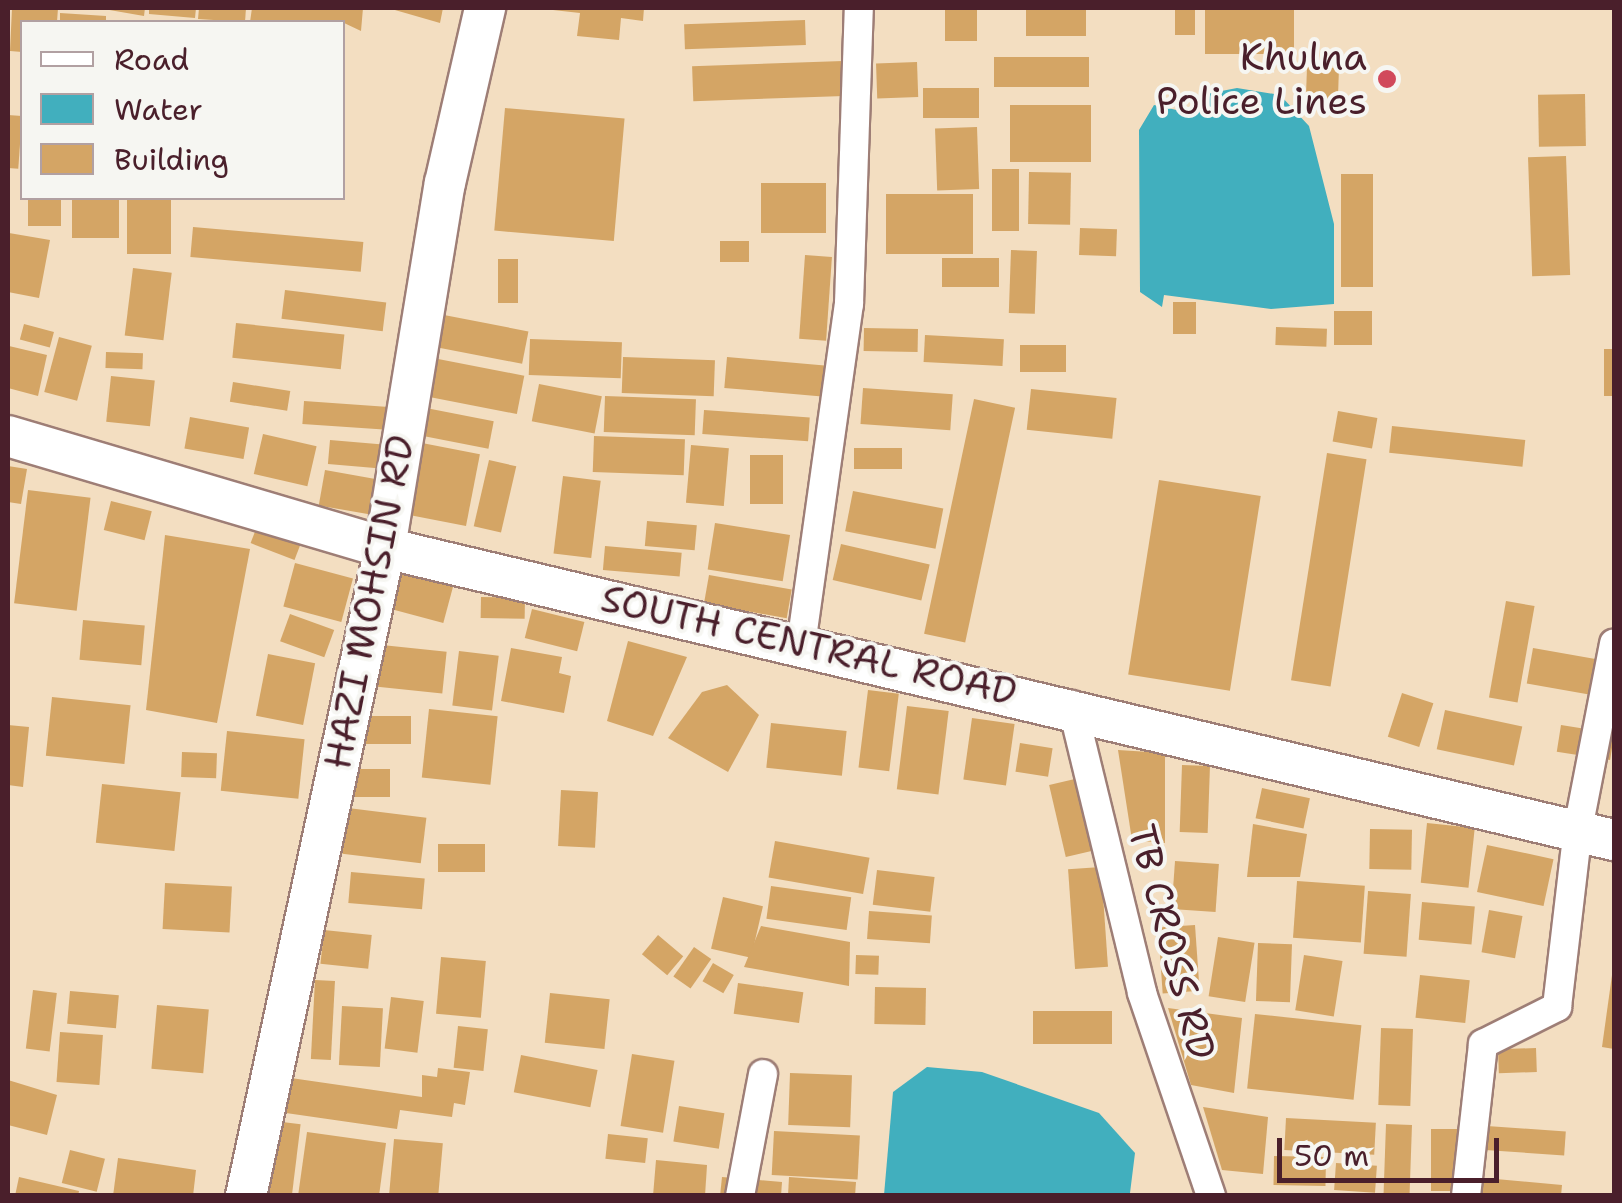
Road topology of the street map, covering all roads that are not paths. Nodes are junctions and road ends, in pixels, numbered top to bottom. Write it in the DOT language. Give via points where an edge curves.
graph roads {
  1 [pos="484,8"];
  2 [pos="859,8"];
  3 [pos="8,436"];
  4 [pos="385,548"];
  5 [pos="1614,643"];
  6 [pos="801,645"];
  7 [pos="1072,704"];
  8 [pos="1596,835"];
  9 [pos="763,1074"];
  10 [pos="246,1196"];
  11 [pos="740,1196"];
  12 [pos="1211,1196"];
  13 [pos="1466,1196"];
  1 -- 4 [label="street, HAZI MOHSIN RD" via="445,183"];
  2 -- 6 [label="street" via="849,304"];
  3 -- 4 [label="street, SOUTH CENTRAL ROAD"];
  4 -- 6 [label="street, SOUTH CENTRAL ROAD"];
  4 -- 10 [label="street, HAZI MOHSIN RD"];
  5 -- 8 [label="street"];
  6 -- 7 [label="street, SOUTH CENTRAL ROAD"];
  7 -- 8 [label="street, SOUTH CENTRAL ROAD"];
  7 -- 12 [label="street, TB CROSS RD" via="1142,993"];
  8 -- 13 [label="street" via="1557,1007 1483,1044"];
  9 -- 11 [label="street"];
}
